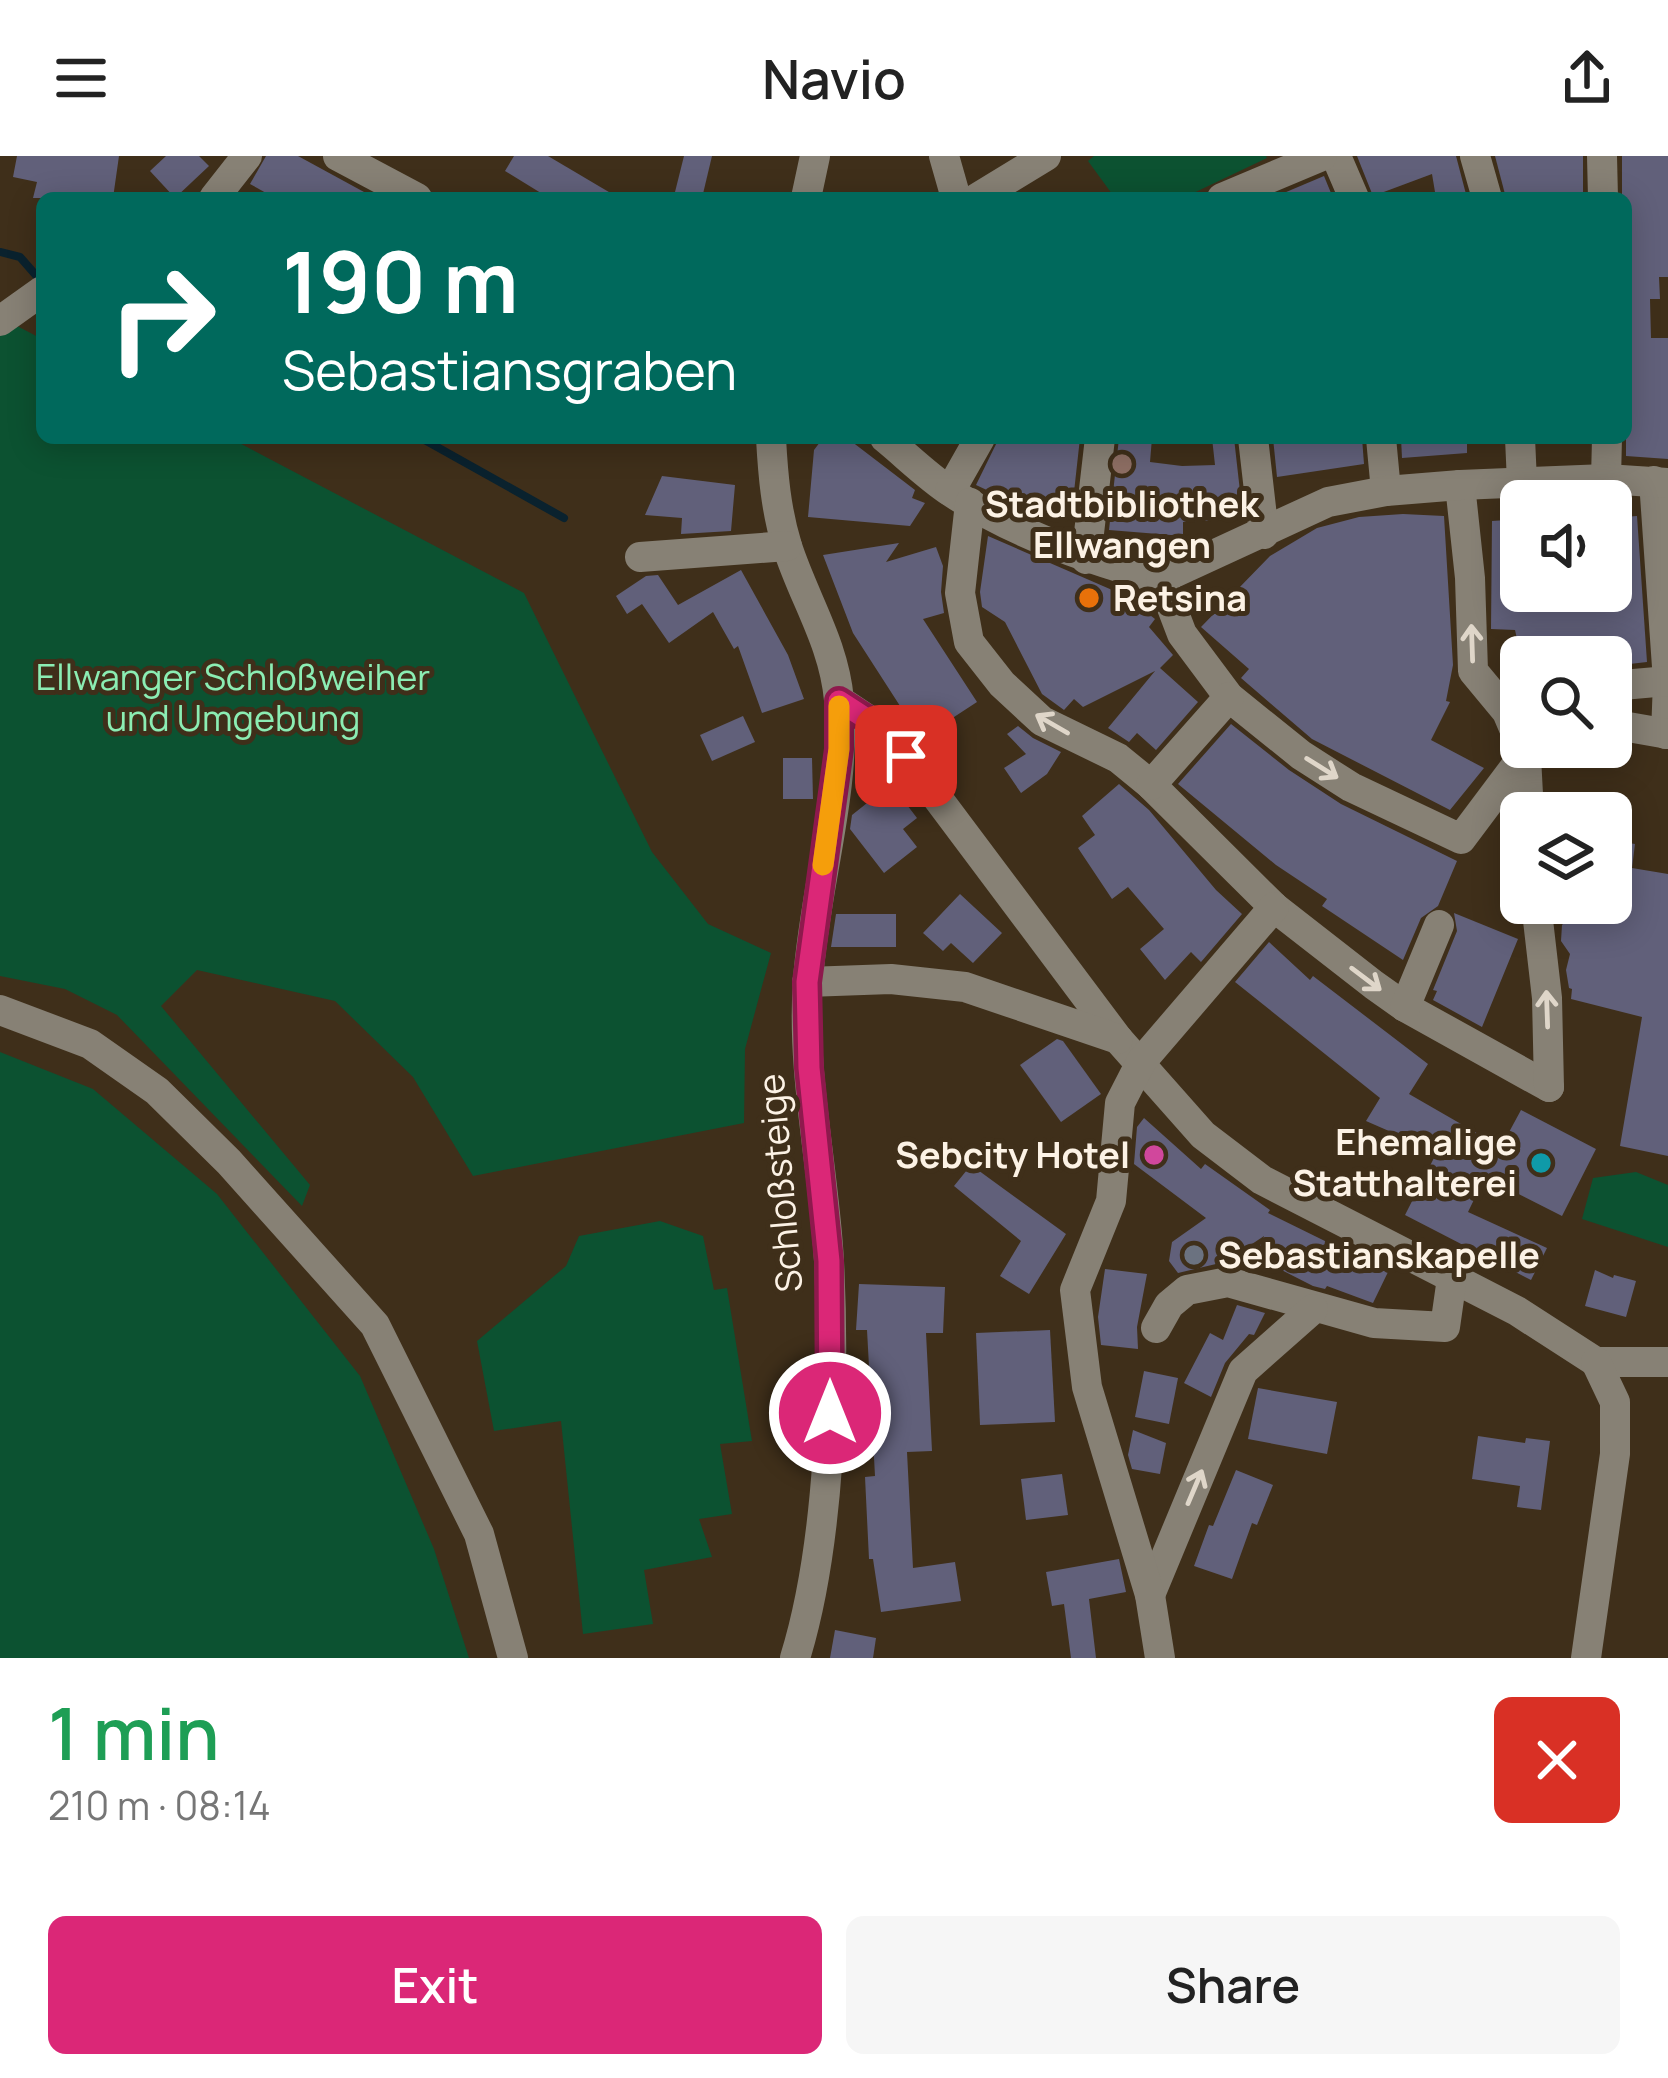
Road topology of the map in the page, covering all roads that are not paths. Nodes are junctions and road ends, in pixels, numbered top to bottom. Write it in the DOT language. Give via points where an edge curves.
graph roads {
  1 [pos="247,156"];
  2 [pos="338,156"];
  3 [pos="815,156"];
  4 [pos="944,156"];
  5 [pos="1046,156"];
  6 [pos="1322,156"];
  7 [pos="1336,156"];
  8 [pos="1475,156"];
  9 [pos="1602,156"];
  10 [pos="219,192"];
  11 [pos="406,192"];
  12 [pos="807,192"];
  13 [pos="954,192"];
  14 [pos="987,192"];
  15 [pos="1236,192"];
  16 [pos="1351,192"];
  17 [pos="1484,192"];
  18 [pos="1603,192"];
  19 [pos="36,294"];
  20 [pos="0,321"];
  21 [pos="771,444"];
  22 [pos="893,444"];
  23 [pos="978,444"];
  24 [pos="1099,444"];
  25 [pos="1254,444"];
  26 [pos="1382,444"];
  27 [pos="1520,444"];
  28 [pos="1606,444"];
  29 [pos="1606,479"];
  30 [pos="1522,480"];
  31 [pos="1578,480"];
  32 [pos="1661,482"];
  33 [pos="1500,483"];
  34 [pos="1460,484"];
  35 [pos="1386,491"];
  36 [pos="960,497"];
  37 [pos="1264,534"];
  38 [pos="787,546"];
  39 [pos="640,557"];
  40 [pos="1086,559"];
  41 [pos="1161,579"];
  42 [pos="1668,682"];
  43 [pos="1632,685"];
  44 [pos="1500,696"];
  45 [pos="1229,697"];
  46 [pos="839,701"];
  47 [pos="1632,728"];
  48 [pos="1667,734"];
  49 [pos="1511,768"];
  50 [pos="1151,785"];
  51 [pos="1274,907"];
  52 [pos="1538,924"];
  53 [pos="1438,925"];
  54 [pos="807,982"];
  55 [pos="1405,1007"];
  56 [pos="0,1010"];
  57 [pos="1118,1040"];
  58 [pos="1141,1061"];
  59 [pos="1452,1278"];
  60 [pos="1313,1309"];
  61 [pos="1156,1328"];
  62 [pos="1668,1361"];
  63 [pos="1596,1362"];
  64 [pos="1150,1595"];
  65 [pos="513,1658"];
  66 [pos="795,1658"];
  67 [pos="1160,1658"];
  68 [pos="1586,1658"];
  1 -- 10 [label="street"];
  2 -- 11 [label="street"];
  3 -- 12 [label="street"];
  4 -- 13 [label="street"];
  5 -- 14 [label="street"];
  6 -- 15 [label="street"];
  7 -- 16 [label="street"];
  8 -- 17 [label="street"];
  9 -- 18 [label="street"];
  19 -- 20 [label="street"];
  21 -- 38 [label="street, Schloßsteige"];
  22 -- 36 [label="street"];
  23 -- 36 [label="street"];
  24 -- 40 [label="street"];
  25 -- 37 [label="street"];
  26 -- 35 [label="street"];
  27 -- 30 [label="street"];
  28 -- 29 [label="street"];
  29 -- 31 [label="street"];
  29 -- 32 [label="street"];
  32 -- 42 [label="street"];
  33 -- 34 [label="street"];
  34 -- 35 [label="street"];
  44 -- 34 [label="street, one-way" via="1473,671"];
  35 -- 37 [label="street" via="1328,502"];
  36 -- 40 [label="street"];
  50 -- 36 [label="street, one-way" via="1118,758 1042,721 969,642"];
  37 -- 41 [label="street"];
  38 -- 39 [label="street"];
  38 -- 46 [label="street, Schloßsteige" via="832,653"];
  40 -- 41 [label="street"];
  41 -- 45 [label="street" via="1182,634"];
  42 -- 43 [label="street"];
  42 -- 48 [label="street"];
  45 -- 49 [label="street, one-way" via="1351,787 1461,839"];
  45 -- 50 [label="street"];
  46 -- 54 [label="street, Schloßsteige"];
  46 -- 57 [label="street" via="906,756"];
  47 -- 48 [label="street"];
  50 -- 51 [label="street"];
  51 -- 55 [label="street, one-way"];
  51 -- 58 [label="street"];
  55 -- 52 [label="street, one-way" via="1549,1087"];
  53 -- 55 [label="street"];
  54 -- 57 [label="street" via="965,987"];
  54 -- 66 [label="street, Schloßsteige" via="829,1261 830,1413 816,1555"];
  56 -- 65 [label="street" via="90,1044 157,1091 374,1325 479,1534"];
  57 -- 58 [label="street"];
  58 -- 59 [label="street" via="1203,1135 1262,1180"];
  58 -- 64 [label="street" via="1120,1103 1111,1202 1076,1290 1087,1387"];
  59 -- 60 [label="street" via="1445,1327 1374,1324"];
  59 -- 63 [label="street"];
  60 -- 61 [label="street" via="1228,1282 1186,1290"];
  64 -- 60 [label="street, one-way" via="1244,1371"];
  62 -- 63 [label="street"];
  63 -- 68 [label="street" via="1615,1402 1615,1454"];
  64 -- 67 [label="street"];
}
